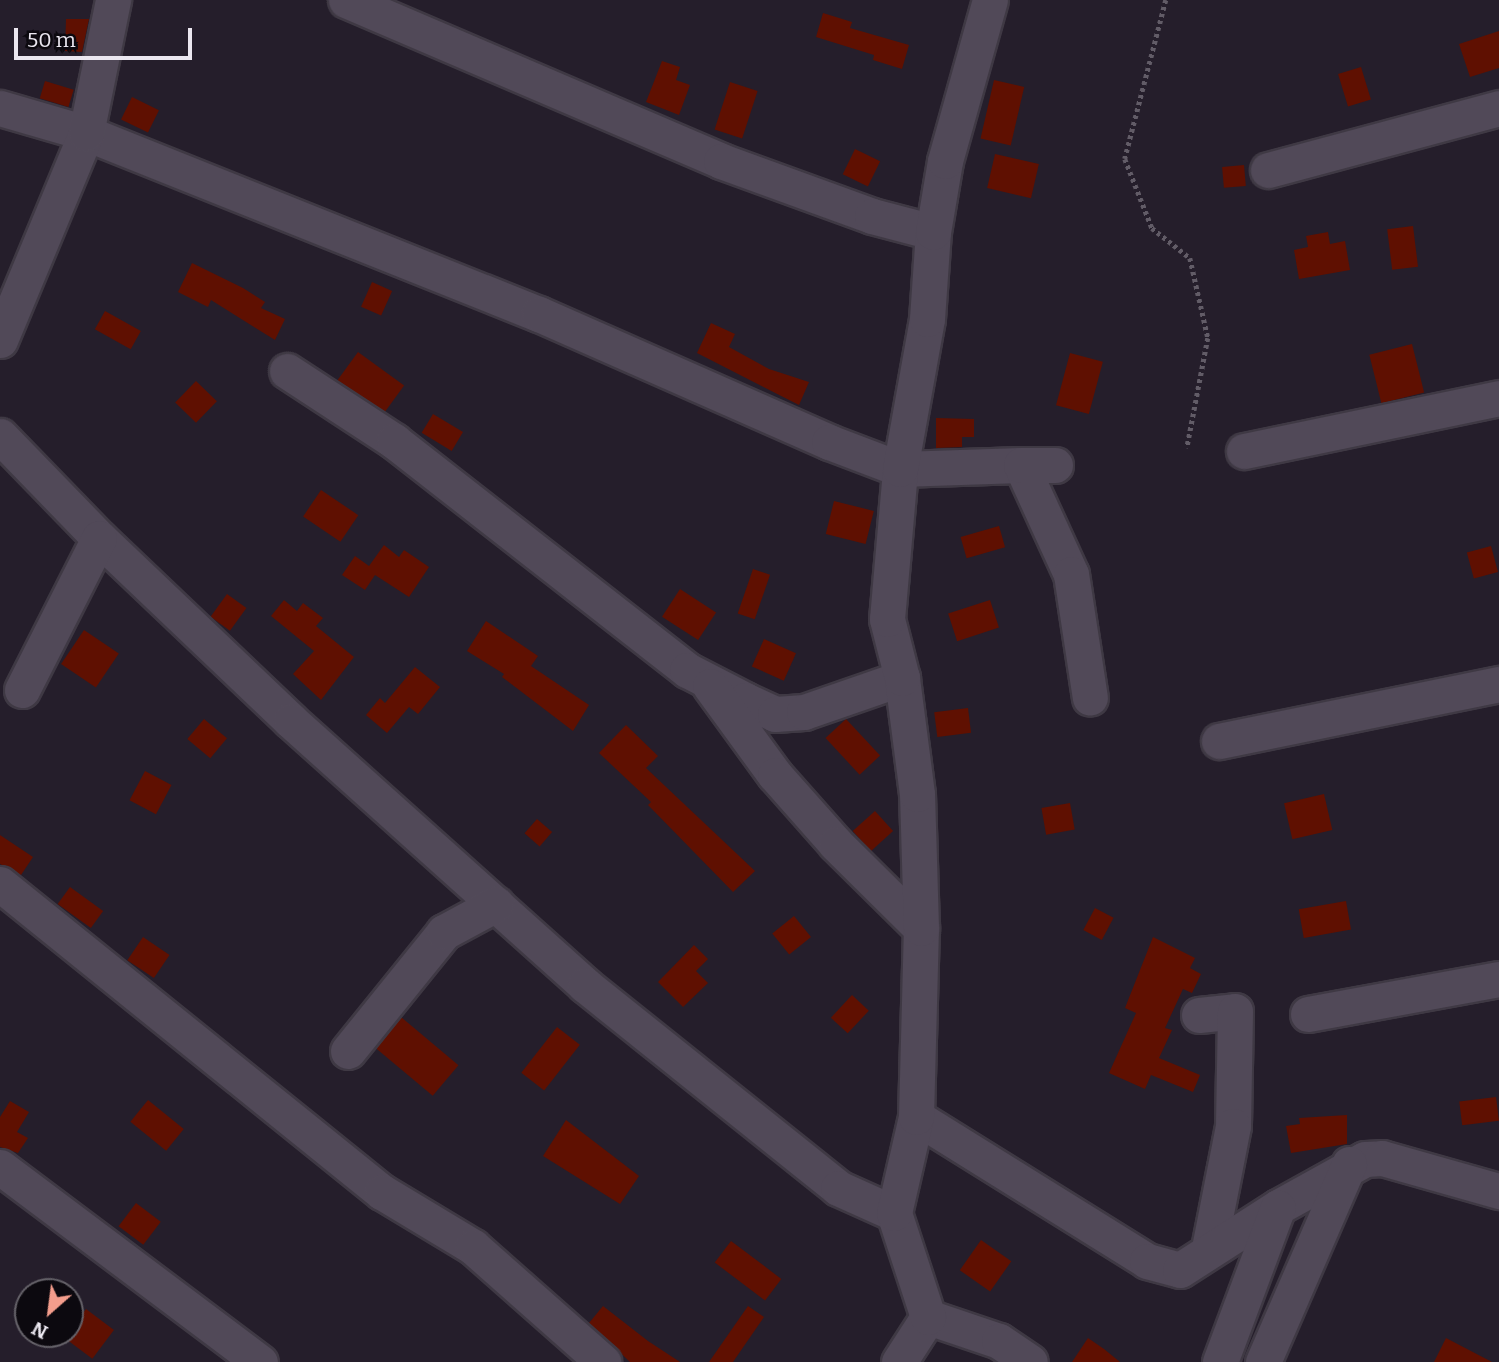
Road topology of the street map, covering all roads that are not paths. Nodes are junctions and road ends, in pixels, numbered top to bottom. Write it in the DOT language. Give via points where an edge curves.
graph roads {
  1 [pos="113,0"];
  2 [pos="346,0"];
  3 [pos="990,0"];
  4 [pos="0,108"];
  5 [pos="1499,108"];
  6 [pos="86,134"];
  7 [pos="1268,170"];
  8 [pos="933,232"];
  9 [pos="0,340"];
  10 [pos="287,371"];
  11 [pos="1499,398"];
  12 [pos="0,436"];
  13 [pos="1244,451"];
  14 [pos="900,468"];
  15 [pos="99,538"];
  16 [pos="902,678"];
  17 [pos="706,680"];
  18 [pos="1499,684"];
  19 [pos="22,690"];
  20 [pos="1090,698"];
  21 [pos="1219,741"];
  22 [pos="0,884"];
  23 [pos="496,904"];
  24 [pos="921,928"];
  25 [pos="1499,979"];
  26 [pos="1199,1014"];
  27 [pos="1308,1014"];
  28 [pos="348,1051"];
  29 [pos="916,1117"];
  30 [pos="1349,1164"];
  31 [pos="0,1167"];
  32 [pos="1499,1191"];
  33 [pos="1278,1207"];
  34 [pos="894,1213"];
  35 [pos="1209,1248"];
  36 [pos="928,1317"];
  37 [pos="260,1362"];
  38 [pos="603,1362"];
  39 [pos="898,1362"];
  40 [pos="1030,1362"];
  41 [pos="1220,1362"];
  42 [pos="1263,1362"];
  1 -- 6 [label="street"];
  2 -- 8 [label="street" via="721,161 872,216"];
  3 -- 8 [label="street" via="945,161"];
  4 -- 6 [label="street"];
  5 -- 7 [label="street"];
  6 -- 9 [label="street"];
  6 -- 14 [label="street" via="540,314 830,442"];
  8 -- 14 [label="street" via="928,320"];
  10 -- 17 [label="street" via="394,441"];
  11 -- 13 [label="street"];
  12 -- 15 [label="street"];
  14 -- 16 [label="street" via="887,619"];
  14 -- 20 [label="street" via="1037,465 1071,574"];
  15 -- 19 [label="street"];
  15 -- 23 [label="street" via="291,720"];
  16 -- 17 [label="street" via="804,712 775,714"];
  16 -- 24 [label="street" via="917,794"];
  17 -- 24 [label="street" via="775,775 836,844"];
  18 -- 21 [label="street"];
  22 -- 38 [label="street" via="382,1192 473,1247"];
  23 -- 28 [label="street" via="444,932"];
  23 -- 34 [label="street" via="585,985 748,1120 838,1188"];
  24 -- 29 [label="street"];
  25 -- 27 [label="street"];
  26 -- 35 [label="street" via="1235,1011 1233,1126"];
  29 -- 34 [label="street"];
  29 -- 35 [label="street" via="1147,1261 1180,1270"];
  30 -- 32 [label="street" via="1382,1158"];
  30 -- 33 [label="street"];
  30 -- 42 [label="street"];
  31 -- 37 [label="street"];
  33 -- 35 [label="street"];
  33 -- 41 [label="street"];
  34 -- 36 [label="street"];
  36 -- 39 [label="street"];
  36 -- 40 [label="street" via="999,1340"];
}
